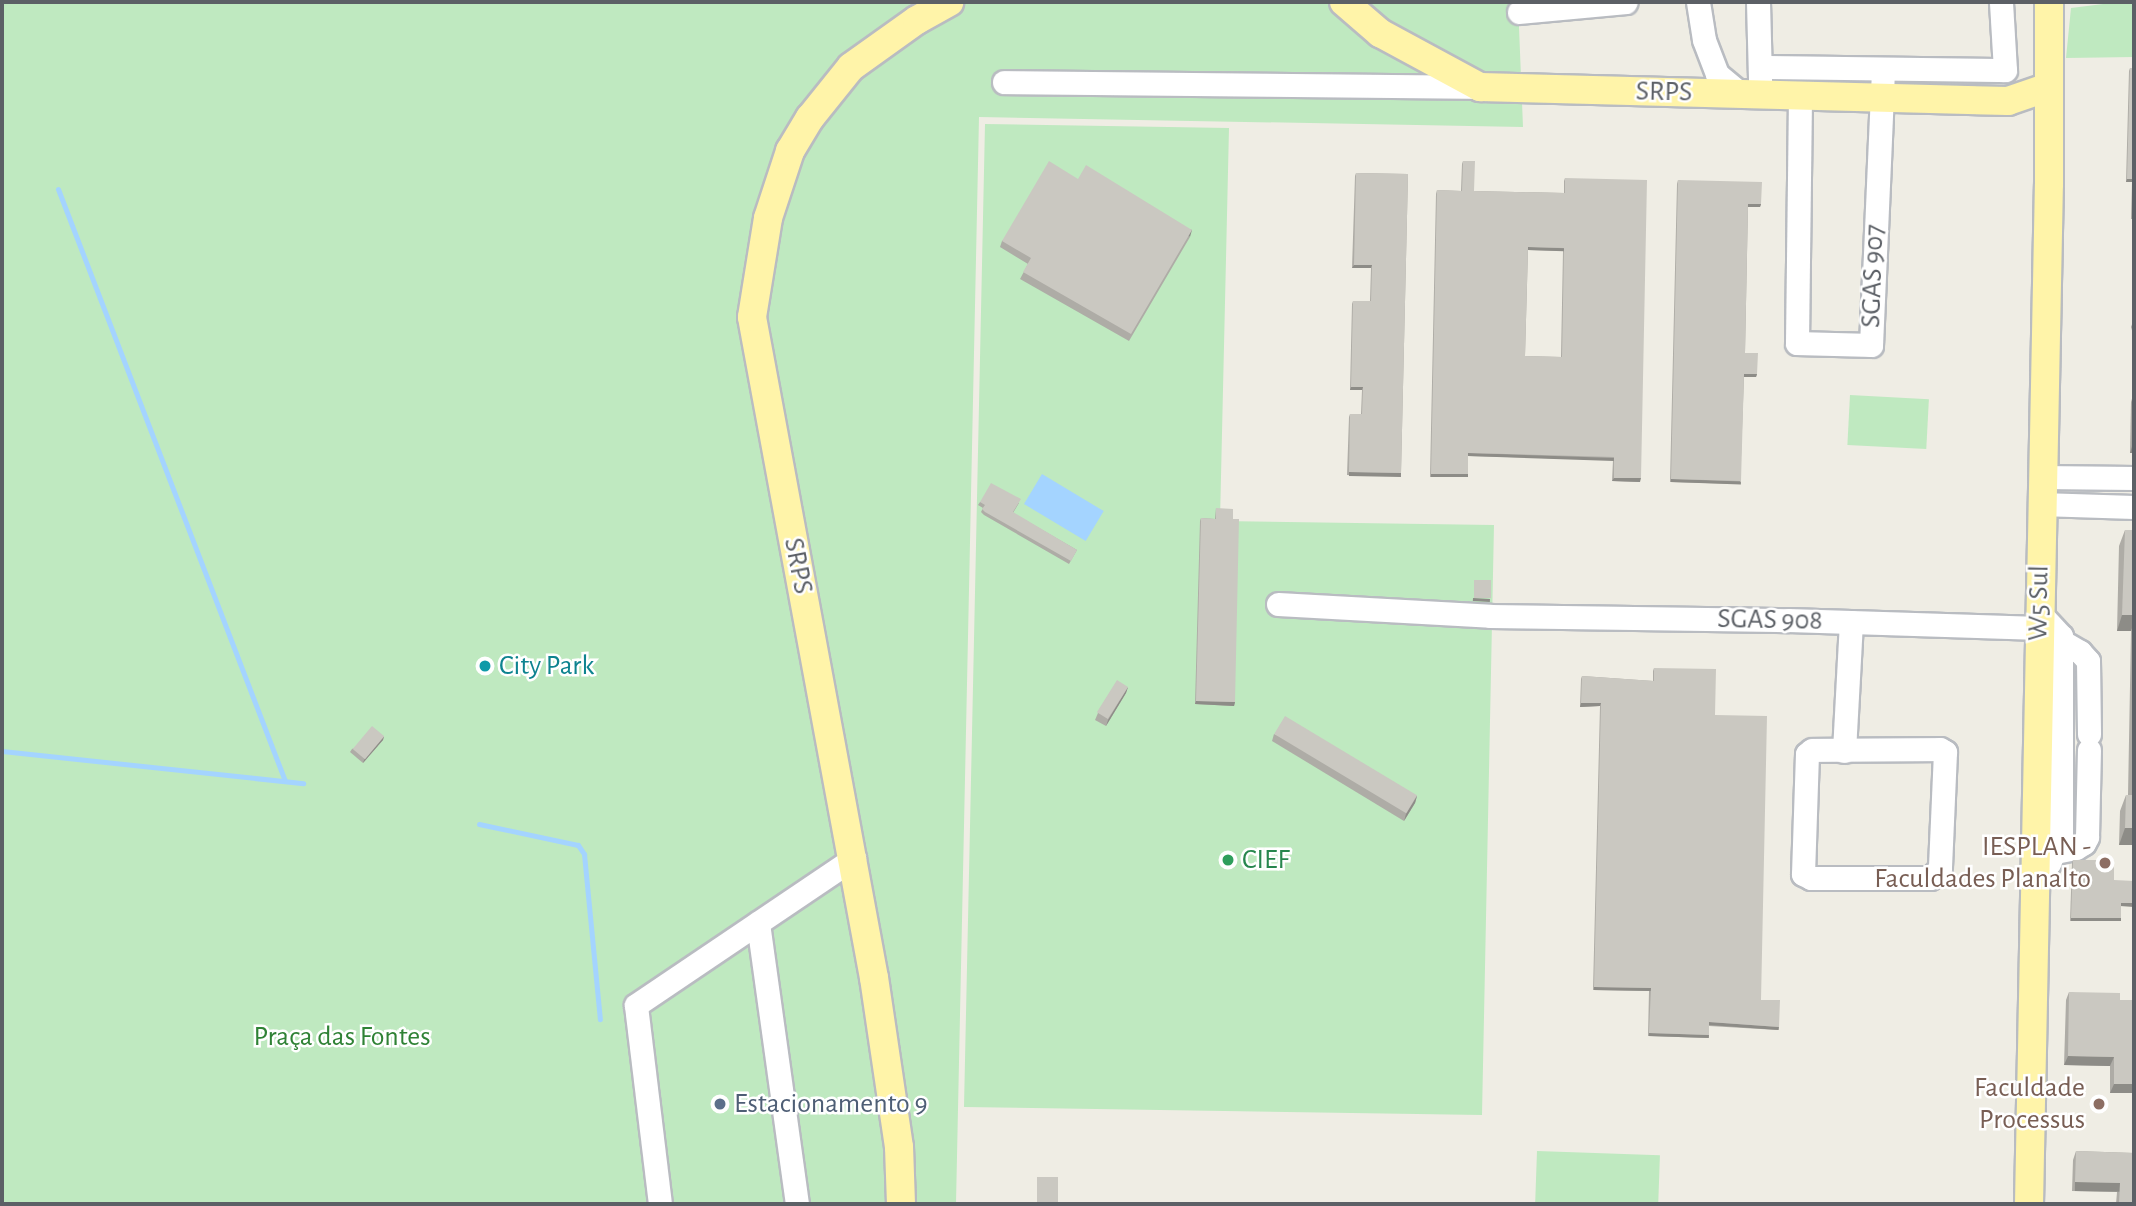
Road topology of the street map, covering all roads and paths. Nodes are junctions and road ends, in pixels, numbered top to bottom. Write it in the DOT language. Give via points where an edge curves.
graph roads {
  1 [pos="949,2"];
  2 [pos="1344,2"];
  3 [pos="1626,2"];
  4 [pos="1698,2"];
  5 [pos="1758,2"];
  6 [pos="2001,2"];
  7 [pos="2049,2"];
  8 [pos="1519,12"];
  9 [pos="1883,70"];
  10 [pos="1004,82"];
  11 [pos="1753,85"];
  12 [pos="1480,87"];
  13 [pos="2049,87"];
  14 [pos="1800,97"];
  15 [pos="1882,98"];
  16 [pos="2008,101"];
  17 [pos="2049,117"];
  18 [pos="2134,478"];
  19 [pos="2041,491"];
  20 [pos="2134,506"];
  21 [pos="1278,604"];
  22 [pos="1851,622"];
  23 [pos="2047,627"];
  24 [pos="1844,751"];
  25 [pos="2056,852"];
  26 [pos="854,858"];
  27 [pos="2033,881"];
  28 [pos="758,923"];
  29 [pos="660,1204"];
  30 [pos="797,1204"];
  31 [pos="901,1204"];
  32 [pos="2029,1204"];
  1 -- 26 [label="main road, SRPS" via="851,67 810,118 790,151 768,218 752,317"];
  2 -- 12 [label="main road, SRPS" via="1380,33"];
  3 -- 8 [label="street"];
  4 -- 11 [label="street" via="1704,40 1717,74"];
  5 -- 11 [label="street"];
  6 -- 9 [label="street" via="2005,70"];
  7 -- 13 [label="main road, W5 Sul"];
  9 -- 11 [label="street"];
  9 -- 15 [label="street"];
  10 -- 12 [label="street"];
  11 -- 12 [label="main road, SRPS"];
  11 -- 14 [label="main road, SRPS"];
  13 -- 16 [label="main road, SRPS"];
  13 -- 17 [label="main road, W5 Sul"];
  14 -- 15 [label="main road, SRPS"];
  14 -- 15 [label="street, SGAS 907" via="1797,343 1871,345"];
  15 -- 16 [label="main road, SRPS"];
  16 -- 17 [label="main road, SRPS"];
  17 -- 19 [label="main road, W5 Sul"];
  18 -- 19 [label="street"];
  19 -- 20 [label="street"];
  19 -- 23 [label="main road, W5 Sul"];
  21 -- 22 [label="street, SGAS 908" via="1501,615"];
  22 -- 23 [label="street, SGAS 908"];
  22 -- 24 [label="street"];
  23 -- 25 [label="street" via="2061,836"];
  23 -- 25 [label="street" via="2088,662 2087,837 2076,848"];
  23 -- 27 [label="main road, W5 Sul"];
  24 -- 24 [label="street" via="1944,750 1940,868 1930,878 1811,878 1804,874 1806,757 1812,750"];
  25 -- 27 [label="street"];
  26 -- 28 [label="street"];
  26 -- 31 [label="main road, SRPS" via="899,1147"];
  27 -- 32 [label="main road, W5 Sul"];
  28 -- 29 [label="street" via="636,1005"];
  28 -- 30 [label="street"];
}
